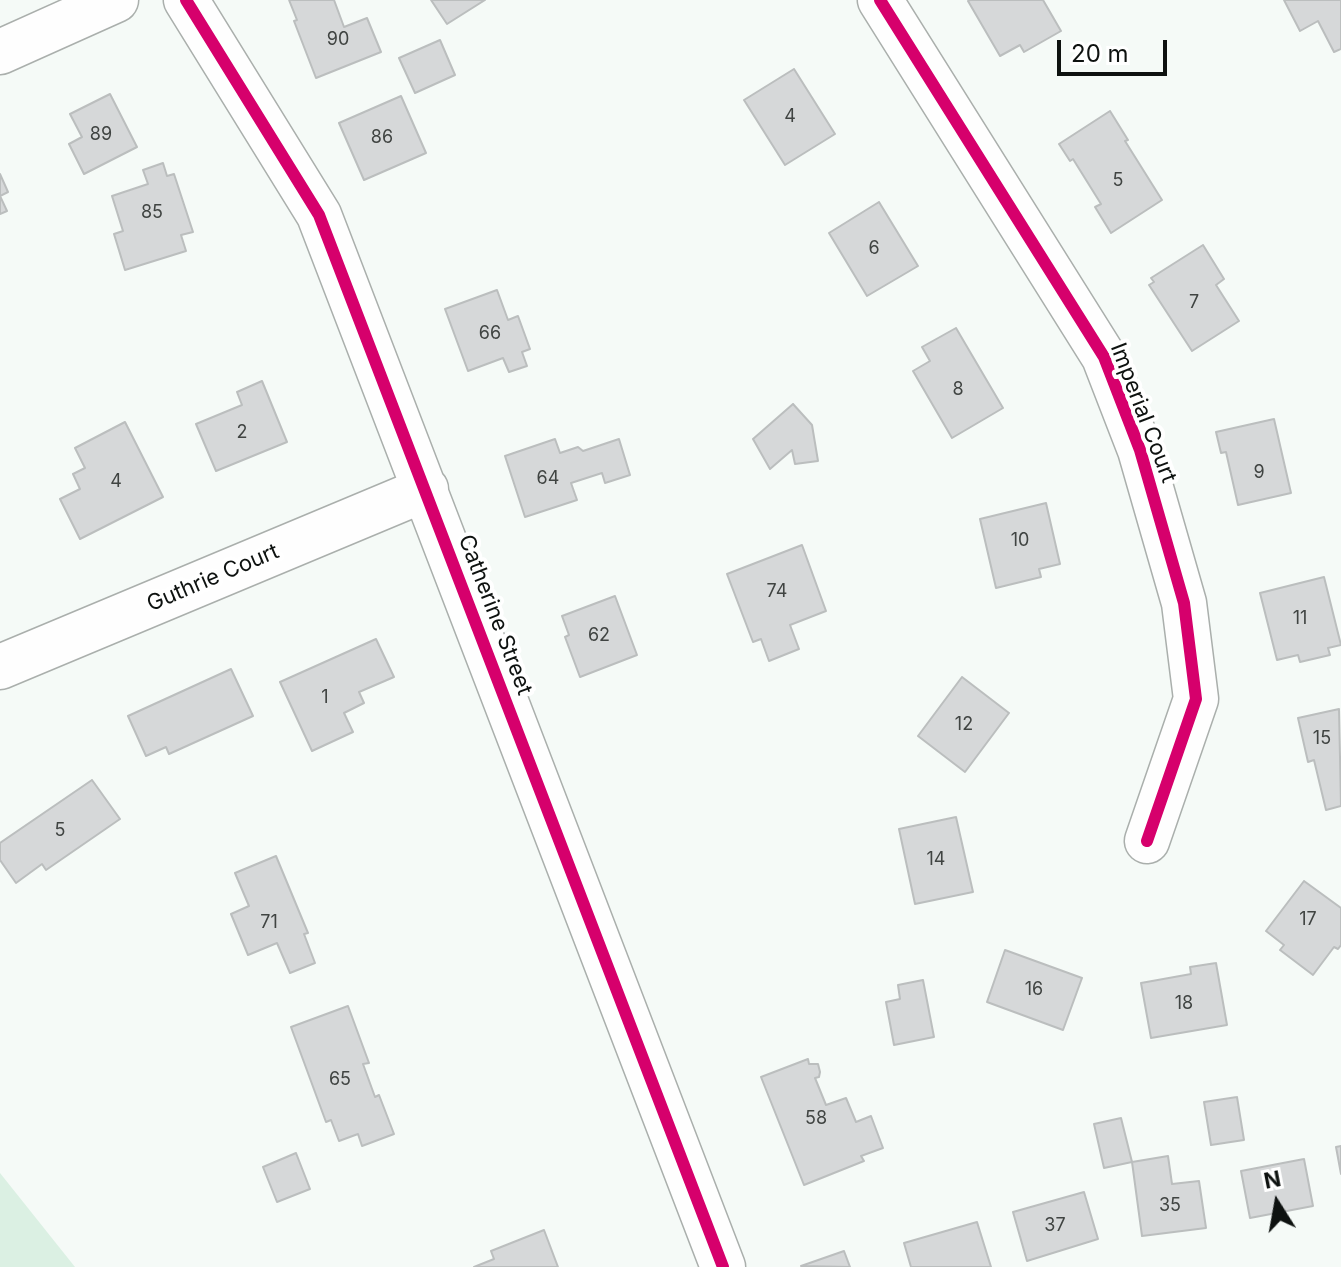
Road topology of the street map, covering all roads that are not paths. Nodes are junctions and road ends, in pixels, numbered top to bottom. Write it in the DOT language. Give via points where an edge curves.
graph roads {
  1 [pos="116,0"];
  2 [pos="186,0"];
  3 [pos="880,0"];
  4 [pos="0,52"];
  5 [pos="426,489"];
  6 [pos="0,667"];
  7 [pos="1147,841"];
  8 [pos="723,1267"];
  1 -- 4 [label="street"];
  2 -- 5 [label="street, Catherine Street" via="319,215"];
  3 -- 7 [label="street, Imperial Court" via="1104,357 1140,450 1184,603 1196,699"];
  5 -- 6 [label="street, Guthrie Court"];
  5 -- 8 [label="street, Catherine Street"];
}
